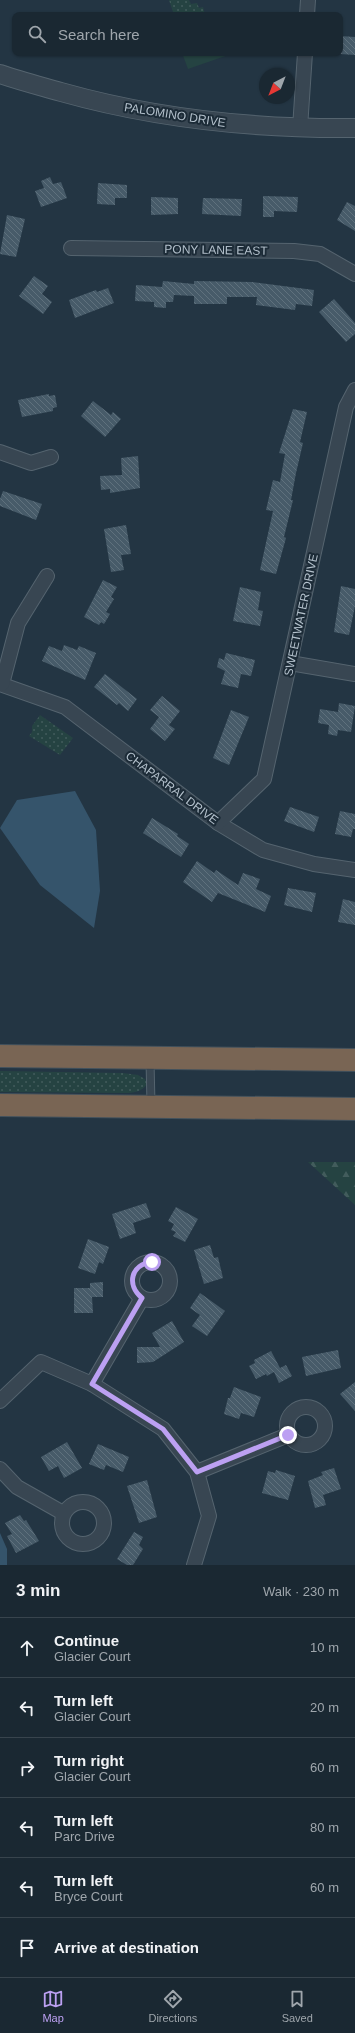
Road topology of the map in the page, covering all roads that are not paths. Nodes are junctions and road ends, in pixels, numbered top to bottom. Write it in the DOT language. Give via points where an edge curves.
graph roads {
  1 [pos="308,0"];
  2 [pos="307,12"];
  3 [pos="305,56"];
  4 [pos="0,74"];
  5 [pos="300,128"];
  6 [pos="355,128"];
  7 [pos="72,248"];
  8 [pos="355,274"];
  9 [pos="355,390"];
  10 [pos="0,452"];
  11 [pos="51,457"];
  12 [pos="46,576"];
  13 [pos="290,663"];
  14 [pos="355,674"];
  15 [pos="1,684"];
  16 [pos="218,823"];
  17 [pos="355,870"];
  18 [pos="0,1056"];
  19 [pos="150,1057"];
  20 [pos="355,1060"];
  21 [pos="0,1105"];
  22 [pos="151,1106"];
  23 [pos="355,1109"];
  24 [pos="142,1298"];
  25 [pos="92,1384"];
  26 [pos="0,1401"];
  27 [pos="288,1435"];
  28 [pos="0,1469"];
  29 [pos="197,1472"];
  30 [pos="63,1513"];
  31 [pos="194,1565"];
  1 -- 2 [label="street"];
  3 -- 5 [label="street"];
  4 -- 5 [label="street, PALOMINO DRIVE" via="100,103 205,122"];
  5 -- 6 [label="street, PALOMINO DRIVE"];
  7 -- 8 [label="street, PONY LANE EAST" via="294,251 320,254"];
  9 -- 13 [label="street, SWEETWATER DRIVE" via="346,407"];
  10 -- 11 [label="street" via="31,463"];
  12 -- 15 [label="street" via="18,623"];
  13 -- 14 [label="street"];
  13 -- 16 [label="street, SWEETWATER DRIVE" via="264,779"];
  15 -- 16 [label="street, CHAPARRAL DRIVE" via="65,707"];
  16 -- 17 [label="street, CHAPARRAL DRIVE" via="263,850 314,864"];
  18 -- 19 [label="highway"];
  19 -- 20 [label="highway"];
  19 -- 22 [label="lane"];
  21 -- 22 [label="highway"];
  22 -- 23 [label="highway"];
  24 -- 25 [label="street"];
  25 -- 26 [label="street" via="41,1362"];
  25 -- 29 [label="street" via="163,1429"];
  27 -- 29 [label="street"];
  28 -- 30 [label="street" via="17,1487"];
  29 -- 31 [label="street" via="209,1516"];
}
